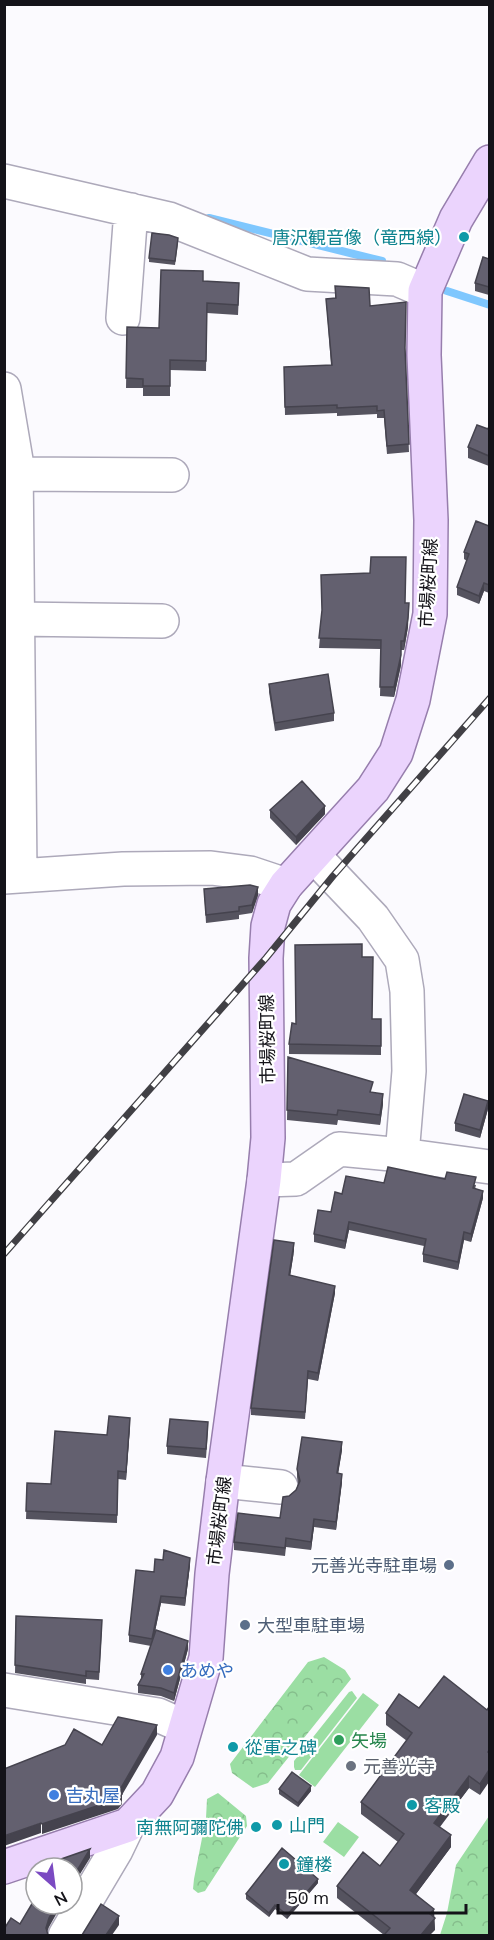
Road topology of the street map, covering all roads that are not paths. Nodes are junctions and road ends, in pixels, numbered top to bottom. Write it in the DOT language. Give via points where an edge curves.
graph roads {
  1 [pos="489,162"];
  2 [pos="4,181"];
  3 [pos="131,210"];
  4 [pos="425,291"];
  5 [pos="123,318"];
  6 [pos="4,389"];
  7 [pos="16,474"];
  8 [pos="172,475"];
  9 [pos="17,619"];
  10 [pos="162,621"];
  11 [pos="314,856"];
  12 [pos="12,877"];
  13 [pos="286,885"];
  14 [pos="402,1155"];
  15 [pos="489,1167"];
  16 [pos="264,1180"];
  17 [pos="223,1481"];
  18 [pos="280,1487"];
  19 [pos="4,1690"];
  20 [pos="185,1727"];
  21 [pos="128,1825"];
  22 [pos="4,1867"];
  23 [pos="64,1935"];
  1 -- 4 [label="main road, 市場桜町線" via="456,219"];
  2 -- 3 [label="street"];
  3 -- 4 [label="street" via="169,219 307,274 397,279"];
  3 -- 5 [label="street"];
  4 -- 11 [label="main road, 市場桜町線" via="430,614 413,700 396,753 373,789"];
  6 -- 7 [label="street"];
  7 -- 8 [label="street"];
  7 -- 9 [label="street"];
  9 -- 10 [label="street"];
  9 -- 12 [label="street"];
  11 -- 13 [label="main road, 市場桜町線"];
  11 -- 14 [label="street" via="373,918 402,960 407,991 409,1071"];
  12 -- 13 [label="street" via="211,868 250,873"];
  13 -- 16 [label="main road, 市場桜町線" via="274,904 268,926 268,1138"];
  14 -- 15 [label="street"];
  14 -- 16 [label="street" via="339,1149 296,1179"];
  16 -- 17 [label="main road, 市場桜町線"];
  17 -- 18 [label="street"];
  17 -- 20 [label="main road, 市場桜町線" via="206,1658"];
  19 -- 20 [label="street" via="158,1714"];
  20 -- 21 [label="main road, 市場桜町線" via="177,1757 157,1794"];
  21 -- 22 [label="main road, 市場桜町線"];
  21 -- 23 [label="street"];
}
